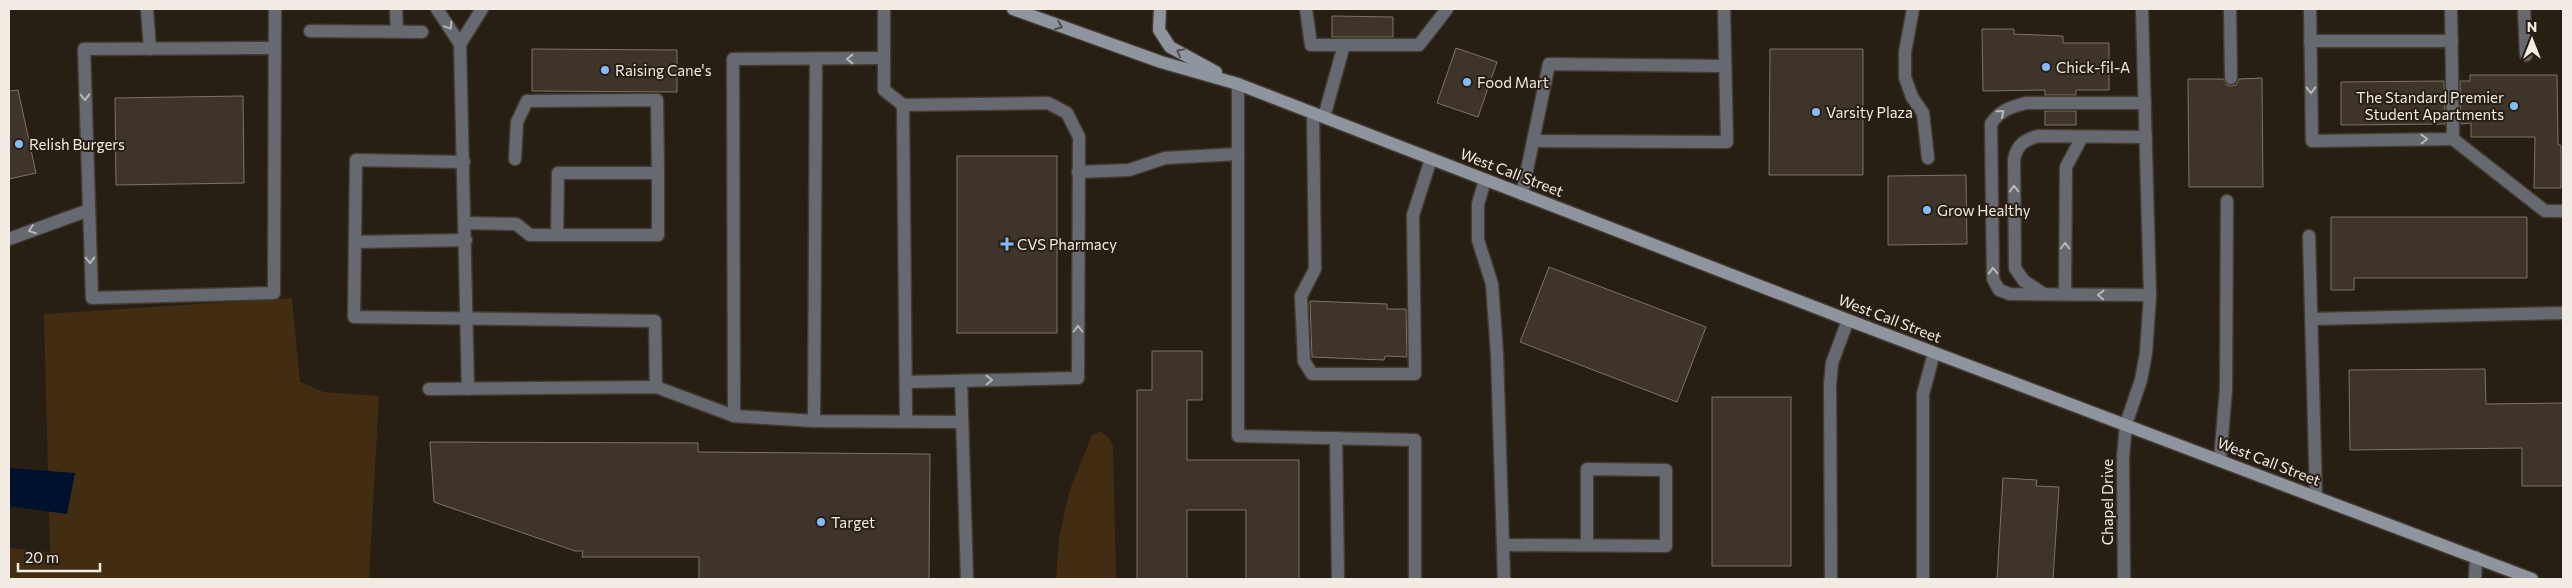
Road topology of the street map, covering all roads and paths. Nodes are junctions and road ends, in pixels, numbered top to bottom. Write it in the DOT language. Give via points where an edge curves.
graph roads {
  1 [pos="147,9"];
  2 [pos="275,9"];
  3 [pos="396,9"];
  4 [pos="437,9"];
  5 [pos="482,9"];
  6 [pos="884,9"];
  7 [pos="1013,9"];
  8 [pos="1160,9"];
  9 [pos="1306,9"];
  10 [pos="1447,9"];
  11 [pos="1724,9"];
  12 [pos="1912,9"];
  13 [pos="2142,9"];
  14 [pos="2230,9"];
  15 [pos="2310,9"];
  16 [pos="2451,9"];
  17 [pos="2524,9"];
  18 [pos="310,31"];
  19 [pos="397,31"];
  20 [pos="422,32"];
  21 [pos="2310,41"];
  22 [pos="2452,41"];
  23 [pos="460,44"];
  24 [pos="1344,45"];
  25 [pos="274,48"];
  26 [pos="150,49"];
  27 [pos="2526,55"];
  28 [pos="884,58"];
  29 [pos="816,59"];
  30 [pos="1725,66"];
  31 [pos="2231,78"];
  32 [pos="1238,84"];
  33 [pos="2145,103"];
  34 [pos="903,106"];
  35 [pos="1318,115"];
  36 [pos="2082,137"];
  37 [pos="2146,138"];
  38 [pos="2453,139"];
  39 [pos="1534,141"];
  40 [pos="1238,154"];
  41 [pos="1431,158"];
  42 [pos="1928,158"];
  43 [pos="515,160"];
  44 [pos="464,162"];
  45 [pos="1078,172"];
  46 [pos="658,173"];
  47 [pos="1485,180"];
  48 [pos="1522,194"];
  49 [pos="2227,201"];
  50 [pos="89,210"];
  51 [pos="2563,211"];
  52 [pos="465,223"];
  53 [pos="557,234"];
  54 [pos="2309,236"];
  55 [pos="9,239"];
  56 [pos="466,240"];
  57 [pos="355,242"];
  58 [pos="2044,294"];
  59 [pos="2065,294"];
  60 [pos="2150,295"];
  61 [pos="2563,313"];
  62 [pos="468,319"];
  63 [pos="2311,319"];
  64 [pos="1848,320"];
  65 [pos="1934,353"];
  66 [pos="961,380"];
  67 [pos="906,382"];
  68 [pos="656,387"];
  69 [pos="429,389"];
  70 [pos="468,389"];
  71 [pos="734,416"];
  72 [pos="906,420"];
  73 [pos="814,421"];
  74 [pos="962,422"];
  75 [pos="2126,424"];
  76 [pos="1336,438"];
  77 [pos="2220,460"];
  78 [pos="2316,496"];
  79 [pos="1504,545"];
  80 [pos="1587,545"];
  81 [pos="2476,557"];
  82 [pos="967,579"];
  83 [pos="1338,579"];
  84 [pos="1415,579"];
  85 [pos="1504,579"];
  86 [pos="1831,579"];
  87 [pos="1923,579"];
  88 [pos="2124,579"];
  89 [pos="2475,579"];
  90 [pos="2532,579"];
  1 -- 26 [label="street"];
  2 -- 25 [label="street"];
  3 -- 19 [label="street"];
  4 -- 23 [label="street, one-way"];
  5 -- 23 [label="street"];
  6 -- 28 [label="street"];
  7 -- 32 [label="street, West Call Street, one-way" via="1161,62"];
  32 -- 8 [label="street, West Call Street, one-way" via="1170,47 1159,30"];
  9 -- 24 [label="street" via="1311,45"];
  10 -- 24 [label="street" via="1419,45"];
  11 -- 30 [label="street"];
  12 -- 42 [label="street" via="1905,77 1922,113"];
  13 -- 33 [label="street, Chapel Drive"];
  14 -- 31 [label="street"];
  15 -- 21 [label="street"];
  16 -- 22 [label="street"];
  17 -- 27 [label="street"];
  18 -- 19 [label="street"];
  19 -- 20 [label="street"];
  21 -- 22 [label="street"];
  21 -- 38 [label="street, one-way" via="2312,141"];
  22 -- 38 [label="street"];
  23 -- 44 [label="street"];
  24 -- 35 [label="street"];
  25 -- 26 [label="street"];
  50 -- 25 [label="street, one-way" via="92,298 274,293"];
  26 -- 50 [label="street, one-way" via="84,49"];
  28 -- 29 [label="street, one-way"];
  28 -- 34 [label="street" via="884,90"];
  29 -- 71 [label="street" via="733,59"];
  29 -- 73 [label="street"];
  30 -- 39 [label="street" via="1549,64"];
  30 -- 39 [label="street" via="1727,142"];
  32 -- 35 [label="street, West Call Street"];
  32 -- 40 [label="street"];
  33 -- 37 [label="street, Chapel Drive"];
  58 -- 33 [label="street, one-way" via="2004,292 1999,290 1993,279 1991,124 1996,115 2007,107 2026,103"];
  34 -- 45 [label="street" via="1048,103 1067,113 1079,138"];
  34 -- 67 [label="street"];
  35 -- 41 [label="street, West Call Street"];
  35 -- 41 [label="street" via="1315,269 1301,296 1304,361 1312,374 1415,374 1413,215"];
  36 -- 37 [label="street"];
  58 -- 36 [label="street, one-way" via="2024,281 2015,268 2016,148 2027,139 2038,136"];
  59 -- 36 [label="street, one-way" via="2066,167"];
  37 -- 60 [label="street, Chapel Drive"];
  38 -- 51 [label="street" via="2545,211"];
  39 -- 48 [label="street"];
  40 -- 45 [label="street" via="1165,158 1129,170"];
  40 -- 76 [label="street" via="1238,436"];
  41 -- 47 [label="street, West Call Street"];
  43 -- 46 [label="street" via="518,122 527,101 657,100"];
  44 -- 52 [label="street"];
  44 -- 57 [label="street" via="356,160"];
  66 -- 45 [label="street, one-way" via="1078,378"];
  46 -- 53 [label="street" via="558,173"];
  46 -- 53 [label="street" via="658,234"];
  47 -- 48 [label="street, West Call Street"];
  47 -- 79 [label="street" via="1478,204 1478,240 1492,284"];
  48 -- 64 [label="street, West Call Street"];
  49 -- 77 [label="street" via="2226,389"];
  50 -- 55 [label="street, one-way"];
  52 -- 53 [label="street" via="516,219 530,234"];
  52 -- 56 [label="street"];
  54 -- 63 [label="street"];
  56 -- 57 [label="street"];
  56 -- 62 [label="street"];
  57 -- 62 [label="street" via="354,317"];
  58 -- 59 [label="street"];
  60 -- 59 [label="street, one-way"];
  60 -- 75 [label="street, Chapel Drive" via="2141,380"];
  61 -- 63 [label="street"];
  62 -- 68 [label="street" via="656,321"];
  62 -- 70 [label="street"];
  63 -- 78 [label="street"];
  64 -- 65 [label="street, West Call Street"];
  64 -- 86 [label="street" via="1832,363 1830,385"];
  65 -- 75 [label="street, West Call Street"];
  65 -- 87 [label="street" via="1923,394"];
  66 -- 67 [label="street"];
  66 -- 74 [label="street"];
  67 -- 72 [label="street"];
  68 -- 70 [label="street"];
  68 -- 71 [label="street"];
  69 -- 70 [label="street"];
  71 -- 73 [label="street"];
  72 -- 73 [label="street"];
  72 -- 74 [label="street"];
  74 -- 82 [label="street"];
  75 -- 77 [label="street, West Call Street"];
  75 -- 88 [label="street, Chapel Drive" via="2123,457"];
  76 -- 83 [label="street"];
  76 -- 84 [label="street" via="1415,440"];
  77 -- 78 [label="street, West Call Street"];
  78 -- 81 [label="street, West Call Street"];
  79 -- 80 [label="street"];
  79 -- 85 [label="street"];
  80 -- 80 [label="street" via="1587,469 1666,470 1666,546"];
  81 -- 89 [label="street"];
  81 -- 90 [label="street, West Call Street"];
}
